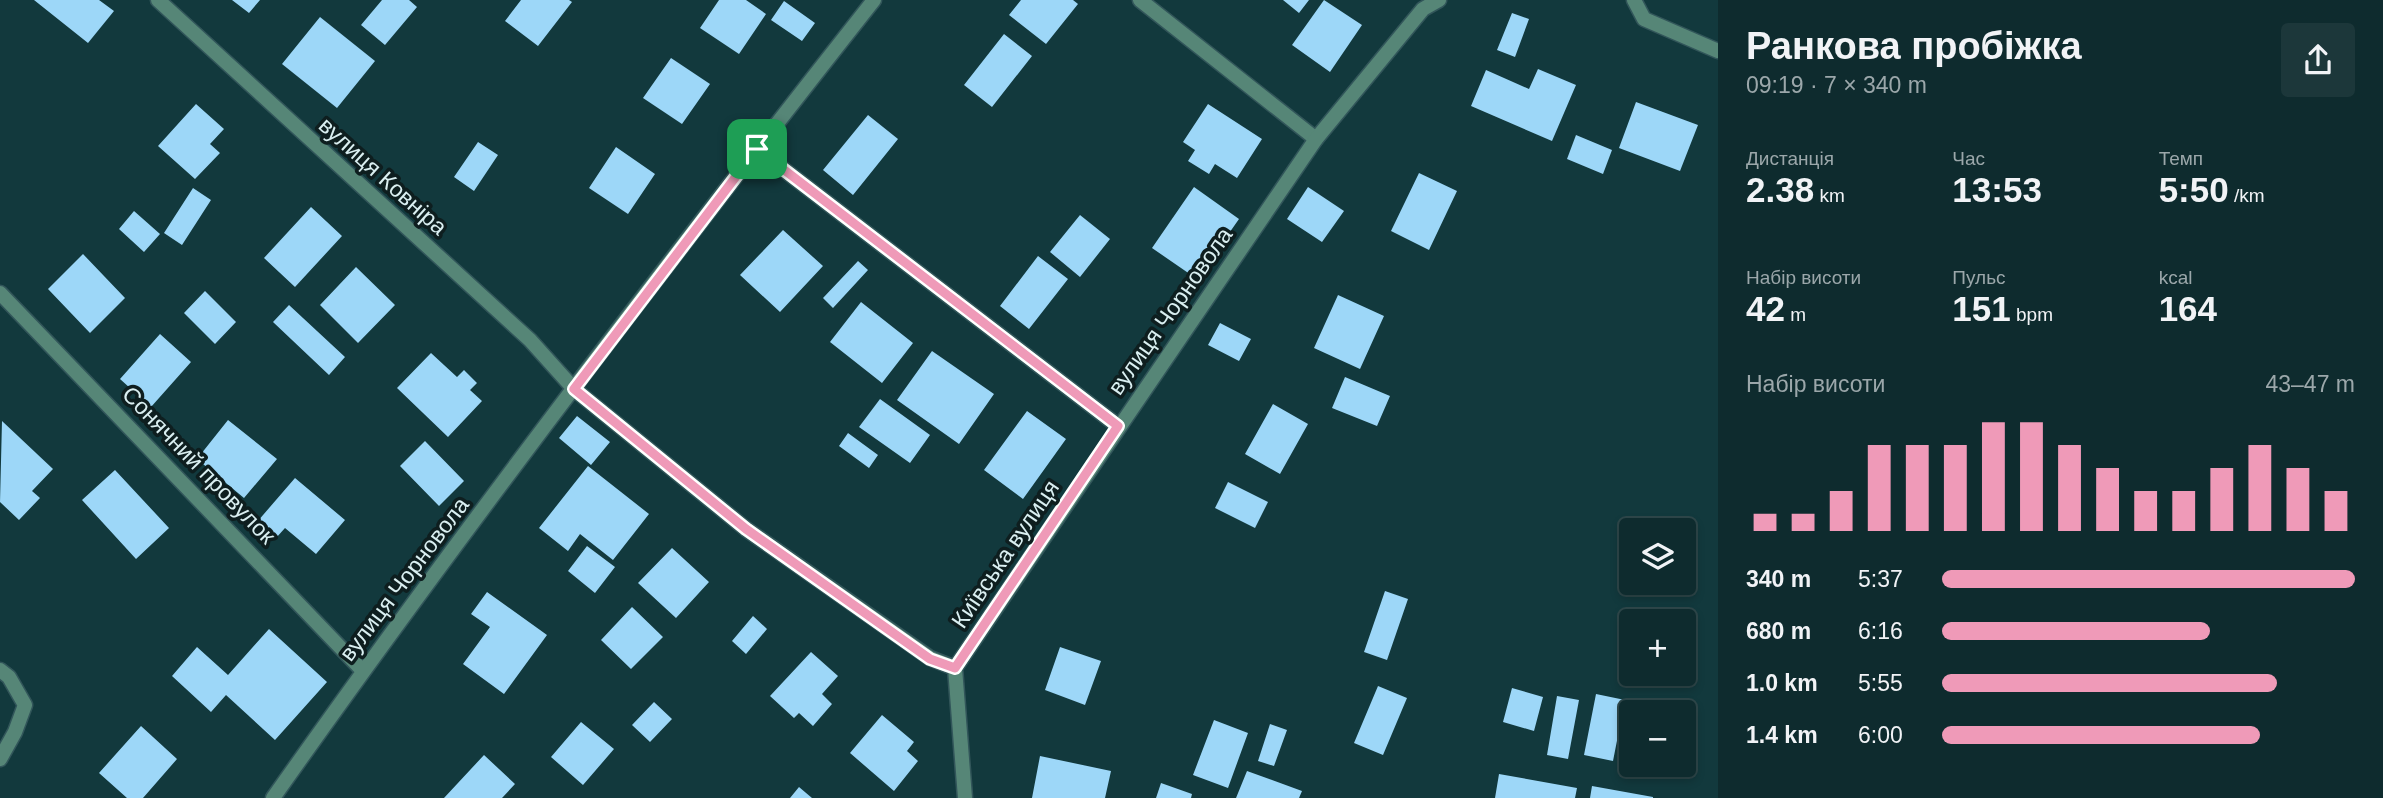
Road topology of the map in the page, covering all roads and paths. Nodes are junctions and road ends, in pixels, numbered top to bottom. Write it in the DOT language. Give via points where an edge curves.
graph roads {
  1 [pos="158,0"];
  2 [pos="874,0"];
  3 [pos="1140,0"];
  4 [pos="1439,0"];
  5 [pos="1634,0"];
  6 [pos="1718,51"];
  7 [pos="1316,139"];
  8 [pos="757,149"];
  9 [pos="0,293"];
  10 [pos="574,389"];
  11 [pos="1118,426"];
  12 [pos="955,668"];
  13 [pos="0,670"];
  14 [pos="363,671"];
  15 [pos="0,760"];
  16 [pos="273,798"];
  17 [pos="965,798"];
  1 -- 10 [label="street, вулиця Ковніра" via="530,340"];
  2 -- 8 [label="street, вулиця Чорновола"];
  3 -- 7 [label="street"];
  4 -- 7 [label="street, вулиця Чорновола" via="1423,9"];
  5 -- 6 [label="street" via="1644,19"];
  7 -- 11 [label="street, вулиця Чорновола"];
  8 -- 10 [label="street, вулиця Чорновола"];
  8 -- 11 [label="street, вулиця Чорновола"];
  9 -- 14 [label="street, Сонячний провулок"];
  10 -- 12 [label="street" via="746,529 930,659"];
  10 -- 14 [label="street, вулиця Чорновола"];
  11 -- 12 [label="street, Київська вулиця"];
  12 -- 17 [label="street"];
  13 -- 15 [label="street" via="25,705"];
  14 -- 16 [label="street, вулиця Чорновола"];
}
